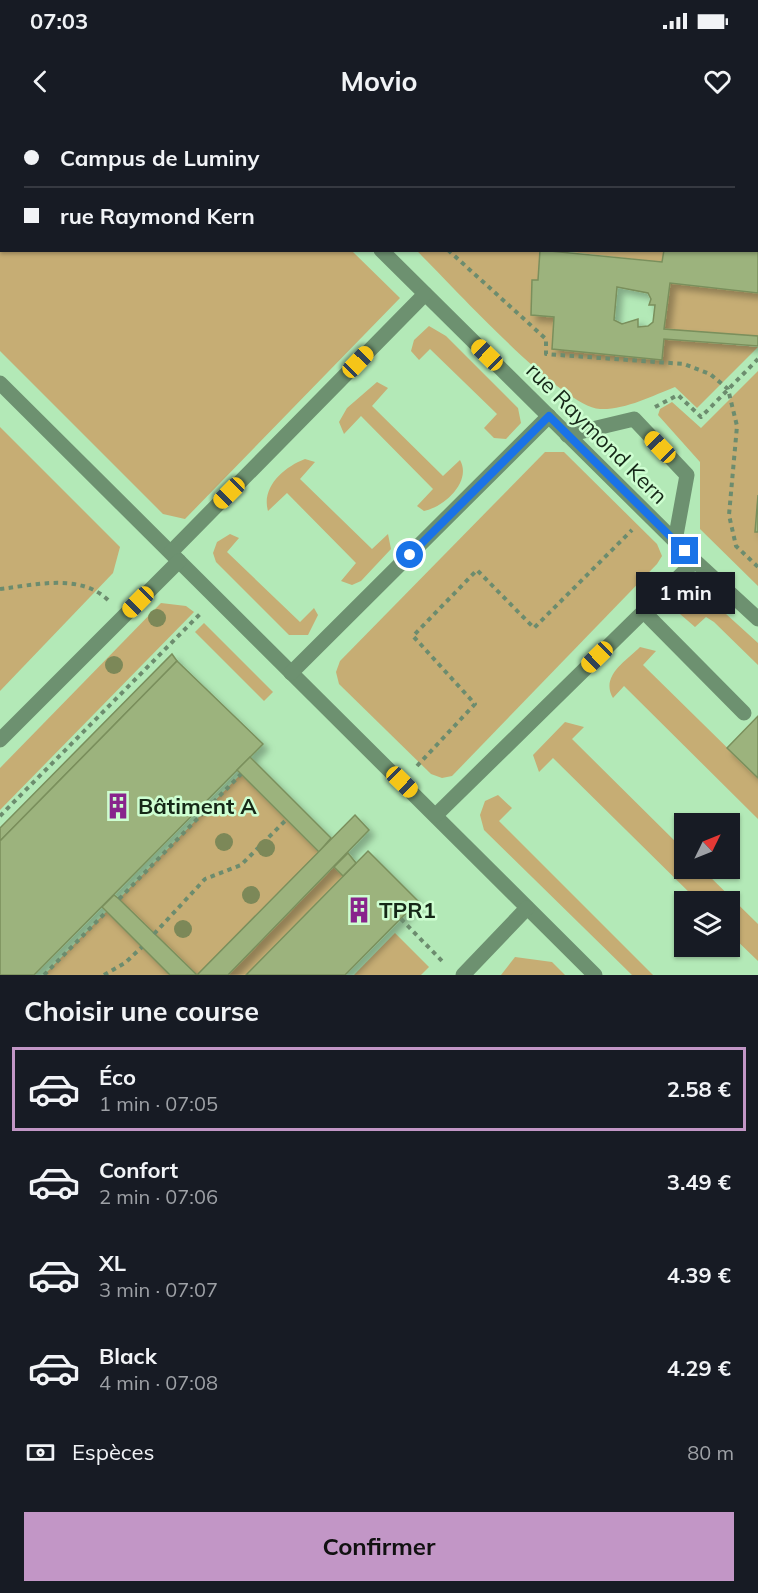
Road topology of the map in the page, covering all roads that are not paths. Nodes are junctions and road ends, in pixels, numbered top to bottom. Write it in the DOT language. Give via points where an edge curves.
graph roads {
  1 [pos="383,252"];
  2 [pos="425,294"];
  3 [pos="0,383"];
  4 [pos="549,416"];
  5 [pos="567,435"];
  6 [pos="675,541"];
  7 [pos="175,556"];
  8 [pos="695,561"];
  9 [pos="644,612"];
  10 [pos="758,619"];
  11 [pos="291,673"];
  12 [pos="744,713"];
  13 [pos="0,740"];
  14 [pos="436,815"];
  15 [pos="527,908"];
  16 [pos="463,975"];
  17 [pos="595,975"];
  1 -- 2 [label="street, rue Raymond Kern"];
  2 -- 4 [label="street, rue Raymond Kern"];
  2 -- 7 [label="street"];
  3 -- 7 [label="street"];
  4 -- 5 [label="street, rue Raymond Kern"];
  4 -- 11 [label="street"];
  5 -- 6 [label="street, rue Raymond Kern"];
  5 -- 6 [label="street" via="634,418 687,475"];
  6 -- 8 [label="street, rue Raymond Kern"];
  7 -- 11 [label="street"];
  7 -- 13 [label="street"];
  8 -- 9 [label="street"];
  8 -- 10 [label="street, rue Raymond Kern"];
  9 -- 12 [label="street"];
  9 -- 14 [label="street"];
  11 -- 14 [label="street"];
  14 -- 15 [label="street"];
  15 -- 16 [label="street"];
  15 -- 17 [label="street"];
}
